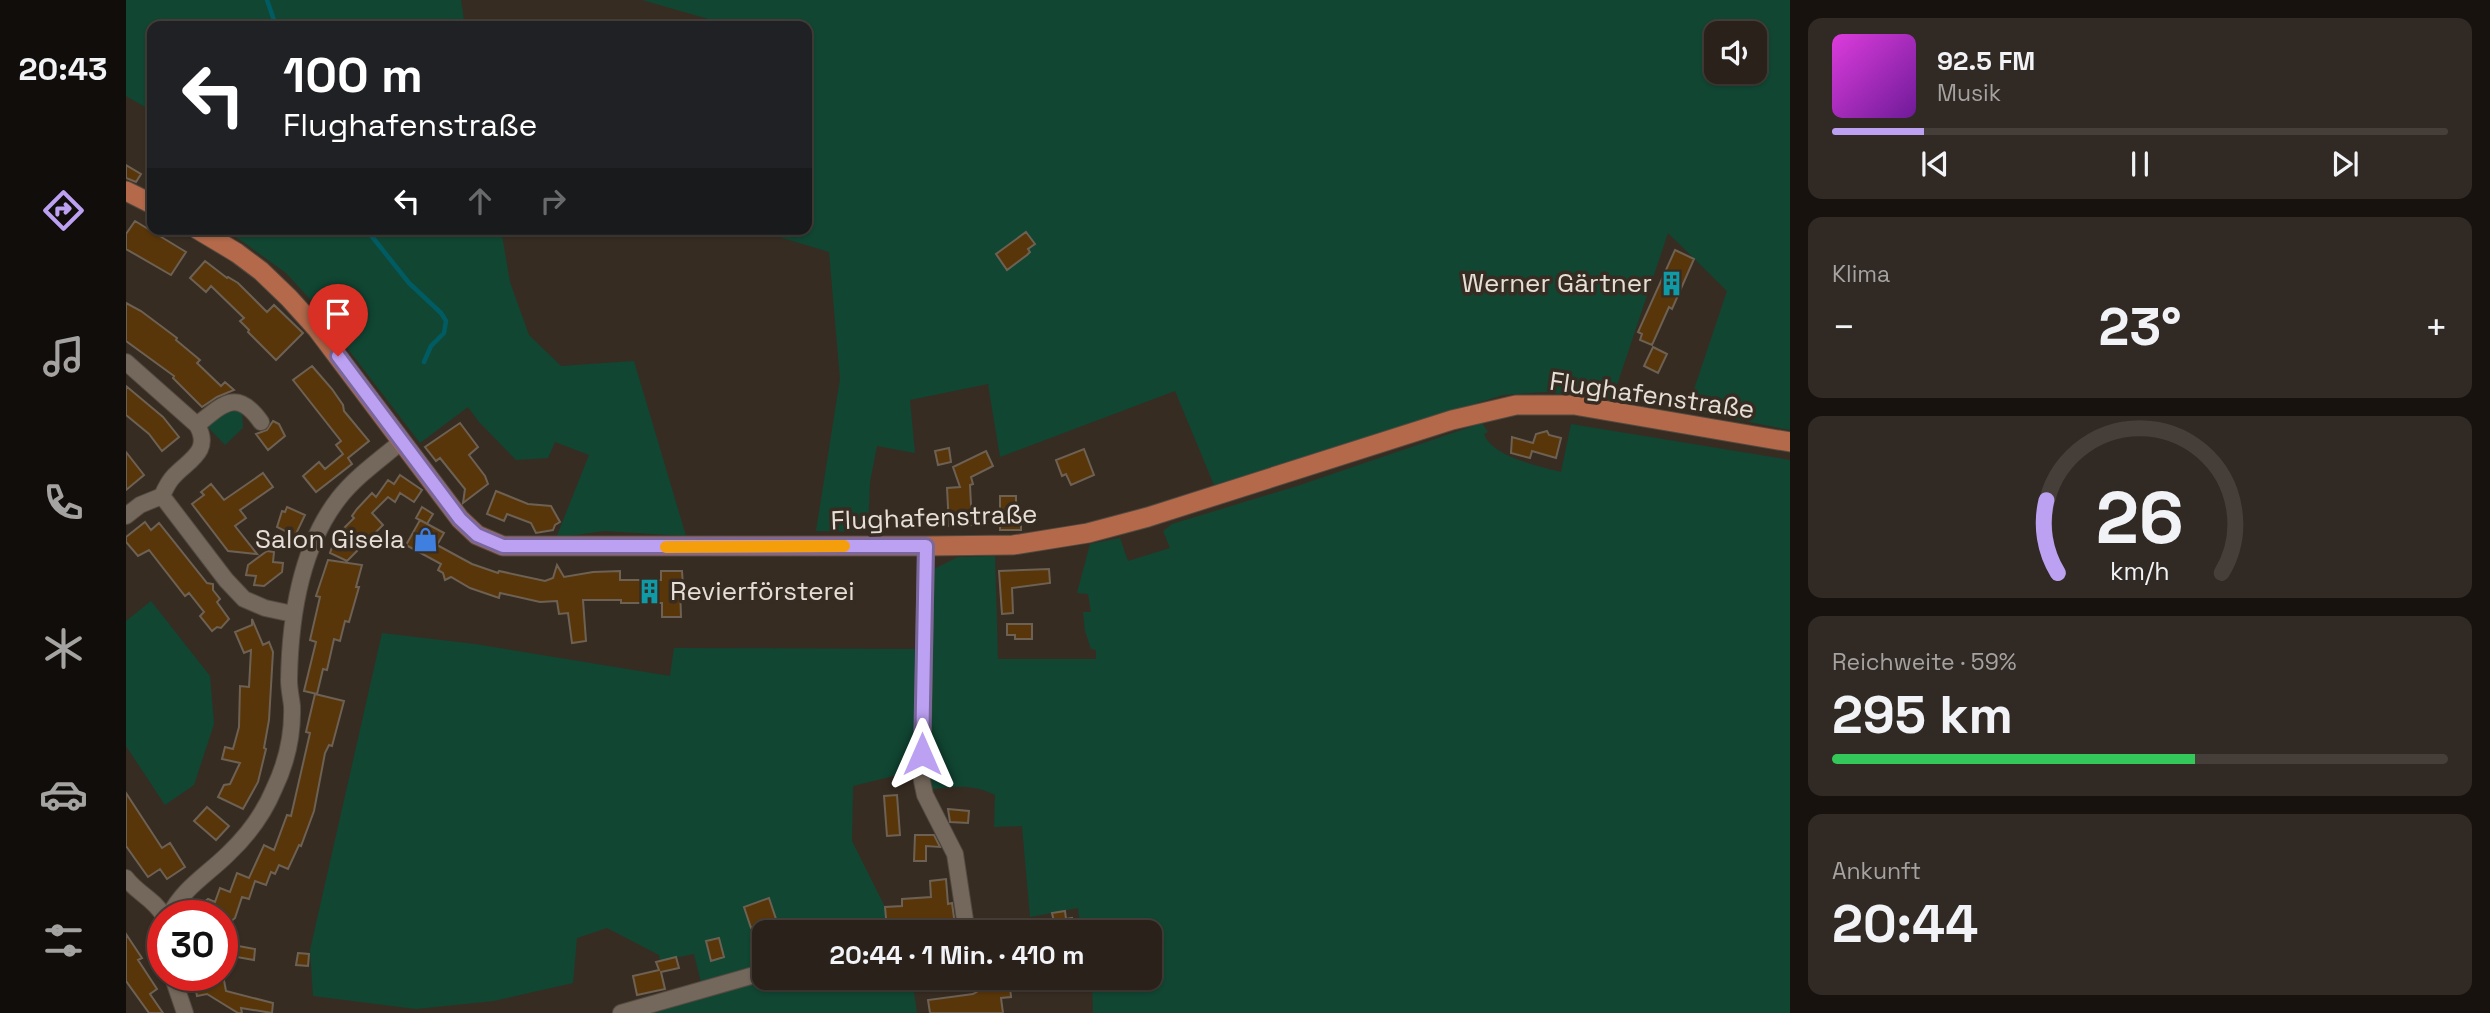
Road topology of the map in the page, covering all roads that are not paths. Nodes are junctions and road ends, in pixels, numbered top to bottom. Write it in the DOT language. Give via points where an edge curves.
graph roads {
  1 [pos="126,191"];
  2 [pos="147,202"];
  3 [pos="207,235"];
  4 [pos="126,362"];
  5 [pos="261,422"];
  6 [pos="197,425"];
  7 [pos="402,441"];
  8 [pos="1790,442"];
  9 [pos="162,496"];
  10 [pos="126,516"];
  11 [pos="926,546"];
  12 [pos="293,614"];
  13 [pos="126,878"];
  14 [pos="184,893"];
  15 [pos="152,900"];
  16 [pos="180,900"];
  17 [pos="965,920"];
  18 [pos="752,976"];
  19 [pos="177,991"];
  20 [pos="185,1013"];
  21 [pos="621,1013"];
  1 -- 2 [label="main road"];
  3 -- 7 [label="main road, Flughafenstraße" via="261,271 289,298"];
  4 -- 6 [label="street"];
  5 -- 6 [label="street" via="244,403 234,401"];
  6 -- 9 [label="street" via="202,437 200,452 172,478"];
  7 -- 11 [label="main road, Flughafenstraße" via="466,525 503,546"];
  7 -- 12 [label="street" via="341,495 326,516"];
  8 -- 11 [label="main road, Flughafenstraße" via="1584,407 1516,405 1452,420 1088,533 1013,545"];
  9 -- 10 [label="street"];
  9 -- 12 [label="street" via="235,591 254,604"];
  11 -- 17 [label="street" via="922,781 955,854"];
  12 -- 14 [label="street" via="289,742 278,779 244,838"];
  13 -- 15 [label="street"];
  14 -- 15 [label="street"];
  14 -- 16 [label="street"];
  18 -- 21 [label="street"];
  19 -- 20 [label="street"];
}
